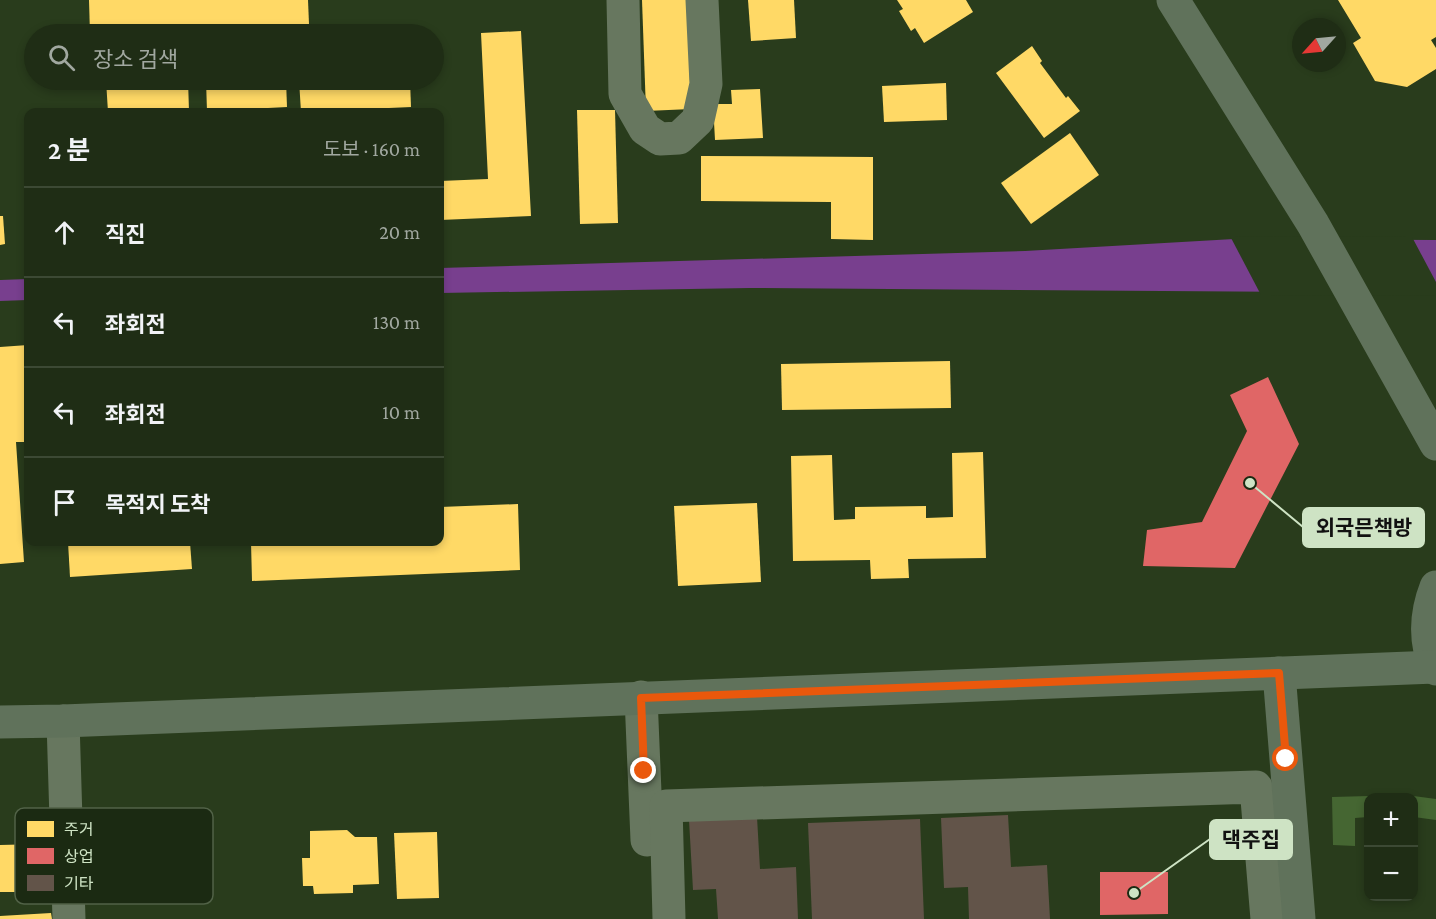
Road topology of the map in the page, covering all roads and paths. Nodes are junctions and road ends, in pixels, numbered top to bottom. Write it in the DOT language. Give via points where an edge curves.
graph roads {
  1 [pos="622,0"];
  2 [pos="702,0"];
  3 [pos="1173,0"];
  4 [pos="1436,444"];
  5 [pos="1436,587"];
  6 [pos="1435,668"];
  7 [pos="1279,673"];
  8 [pos="641,698"];
  9 [pos="0,722"];
  10 [pos="63,722"];
  11 [pos="66,808"];
  12 [pos="69,904"];
  13 [pos="69,919"];
  14 [pos="650,919"];
  15 [pos="669,919"];
  16 [pos="1267,919"];
  17 [pos="1299,919"];
  1 -- 2 [label="street" via="625,94 645,129 660,139 679,138 698,120 706,84"];
  3 -- 4 [label="street" via="1313,224"];
  5 -- 6 [label="street" via="1429,605 1427,637"];
  6 -- 7 [label="street"];
  7 -- 8 [label="street"];
  7 -- 17 [label="street"];
  8 -- 10 [label="street"];
  8 -- 14 [label="street"];
  9 -- 10 [label="street"];
  10 -- 11 [label="street"];
  12 -- 13 [label="street"];
  15 -- 16 [label="street" via="666,806 1256,787"];
}
